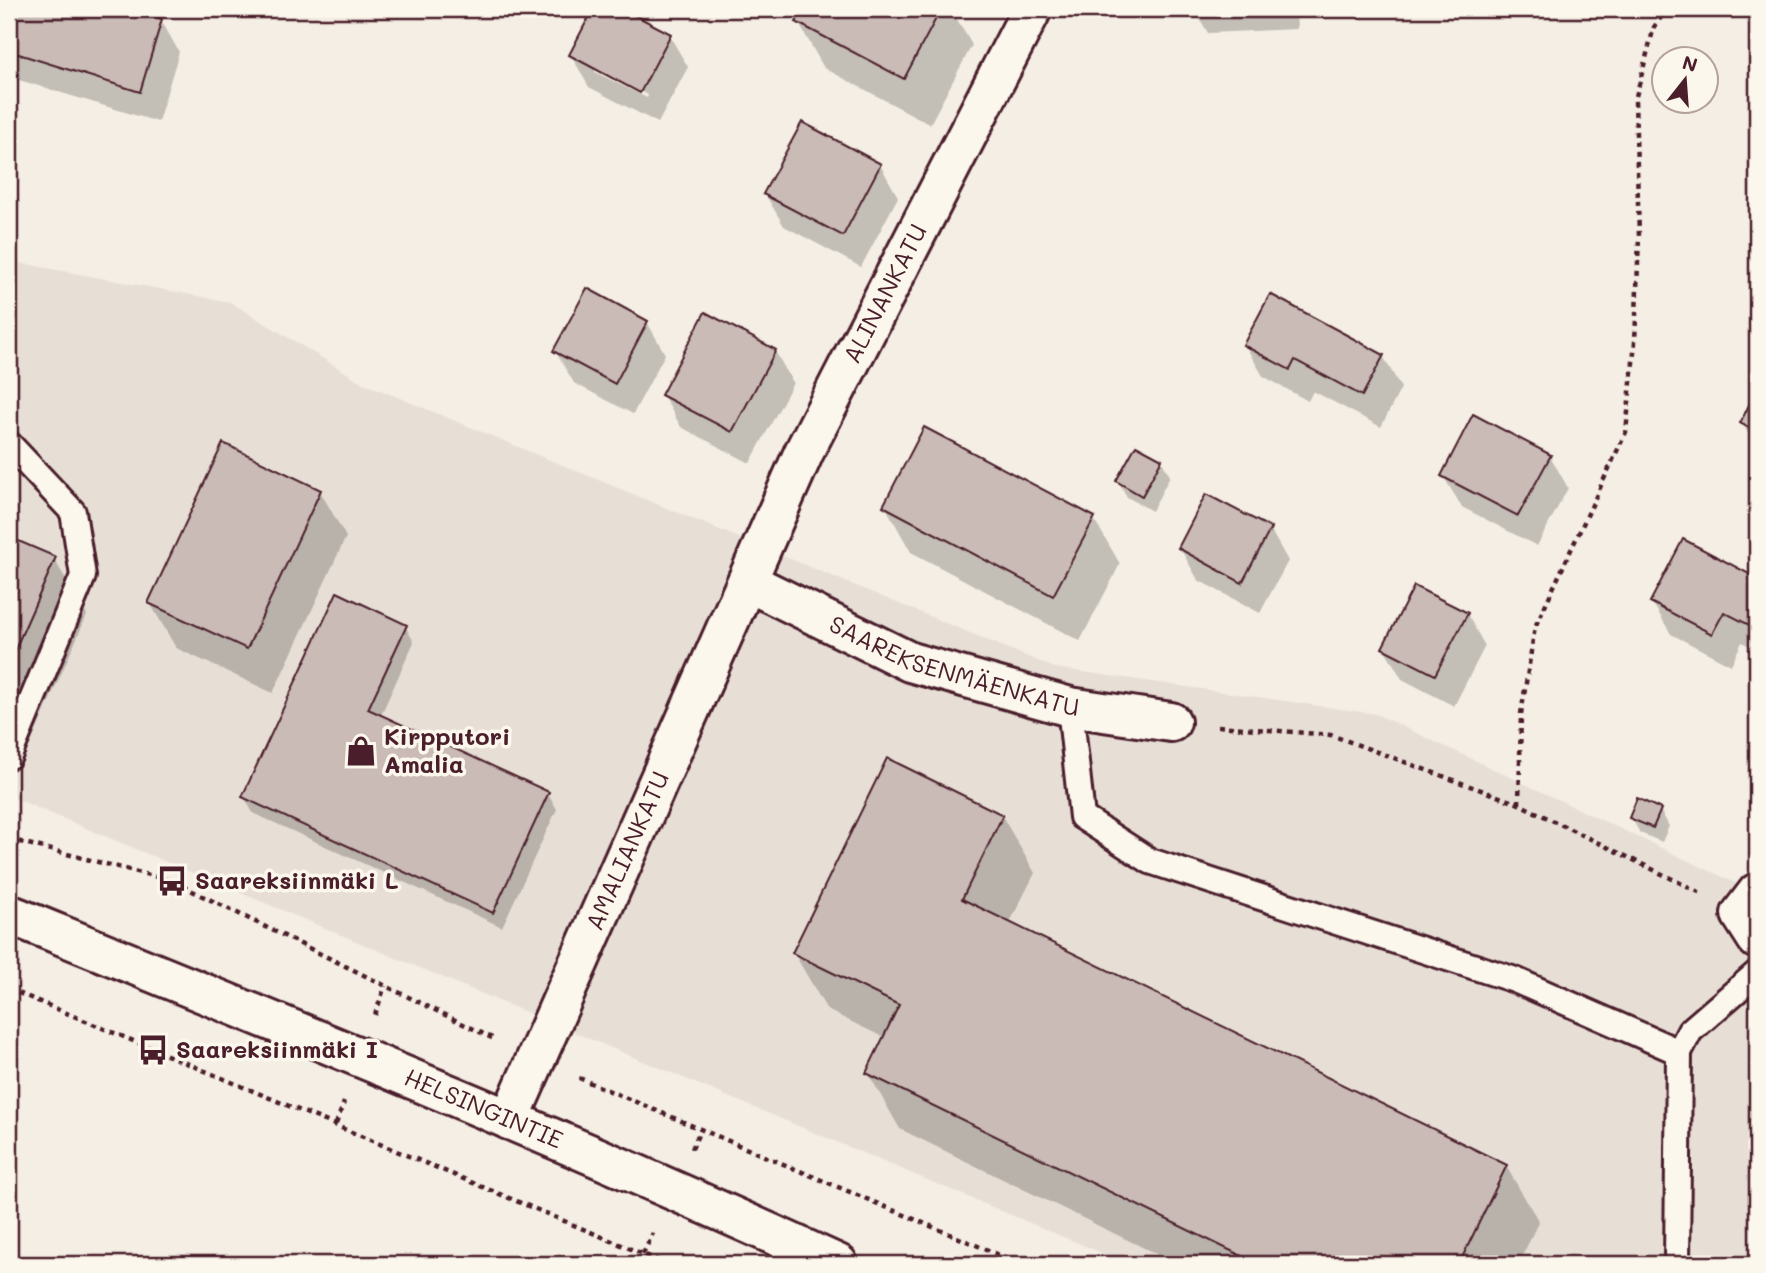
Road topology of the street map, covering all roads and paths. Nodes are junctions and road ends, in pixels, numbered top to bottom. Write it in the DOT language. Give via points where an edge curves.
graph roads {
  1 [pos="1032,9"];
  2 [pos="1667,9"];
  3 [pos="9,444"];
  4 [pos="748,582"];
  5 [pos="1070,706"];
  6 [pos="1171,722"];
  7 [pos="9,756"];
  8 [pos="1519,804"];
  9 [pos="9,914"];
  10 [pos="1752,915"];
  11 [pos="1757,973"];
  12 [pos="9,989"];
  13 [pos="1679,1052"];
  14 [pos="509,1120"];
  15 [pos="667,1264"];
  16 [pos="838,1264"];
  17 [pos="1676,1264"];
  1 -- 4 [label="street, ALINANKATU" via="804,452"];
  2 -- 8 [label="path" via="1654,27 1635,100 1638,249 1626,432 1535,627 1521,714"];
  3 -- 7 [label="lane" via="73,512 83,576"];
  4 -- 5 [label="street, SAAREKSENMÄENKATU" via="910,662"];
  4 -- 14 [label="street, AMALIANKATU"];
  5 -- 6 [label="street, SAAREKSENMÄENKATU"];
  5 -- 13 [label="lane" via="1082,817 1150,861 1515,980"];
  6 -- 8 [label="path" via="1331,735"];
  8 -- 10 [label="path"];
  9 -- 14 [label="street, HELSINGINTIE"];
  11 -- 13 [label="lane" via="1690,1031"];
  12 -- 15 [label="path"];
  13 -- 17 [label="lane"];
  14 -- 16 [label="street, HELSINGINTIE"];
}
